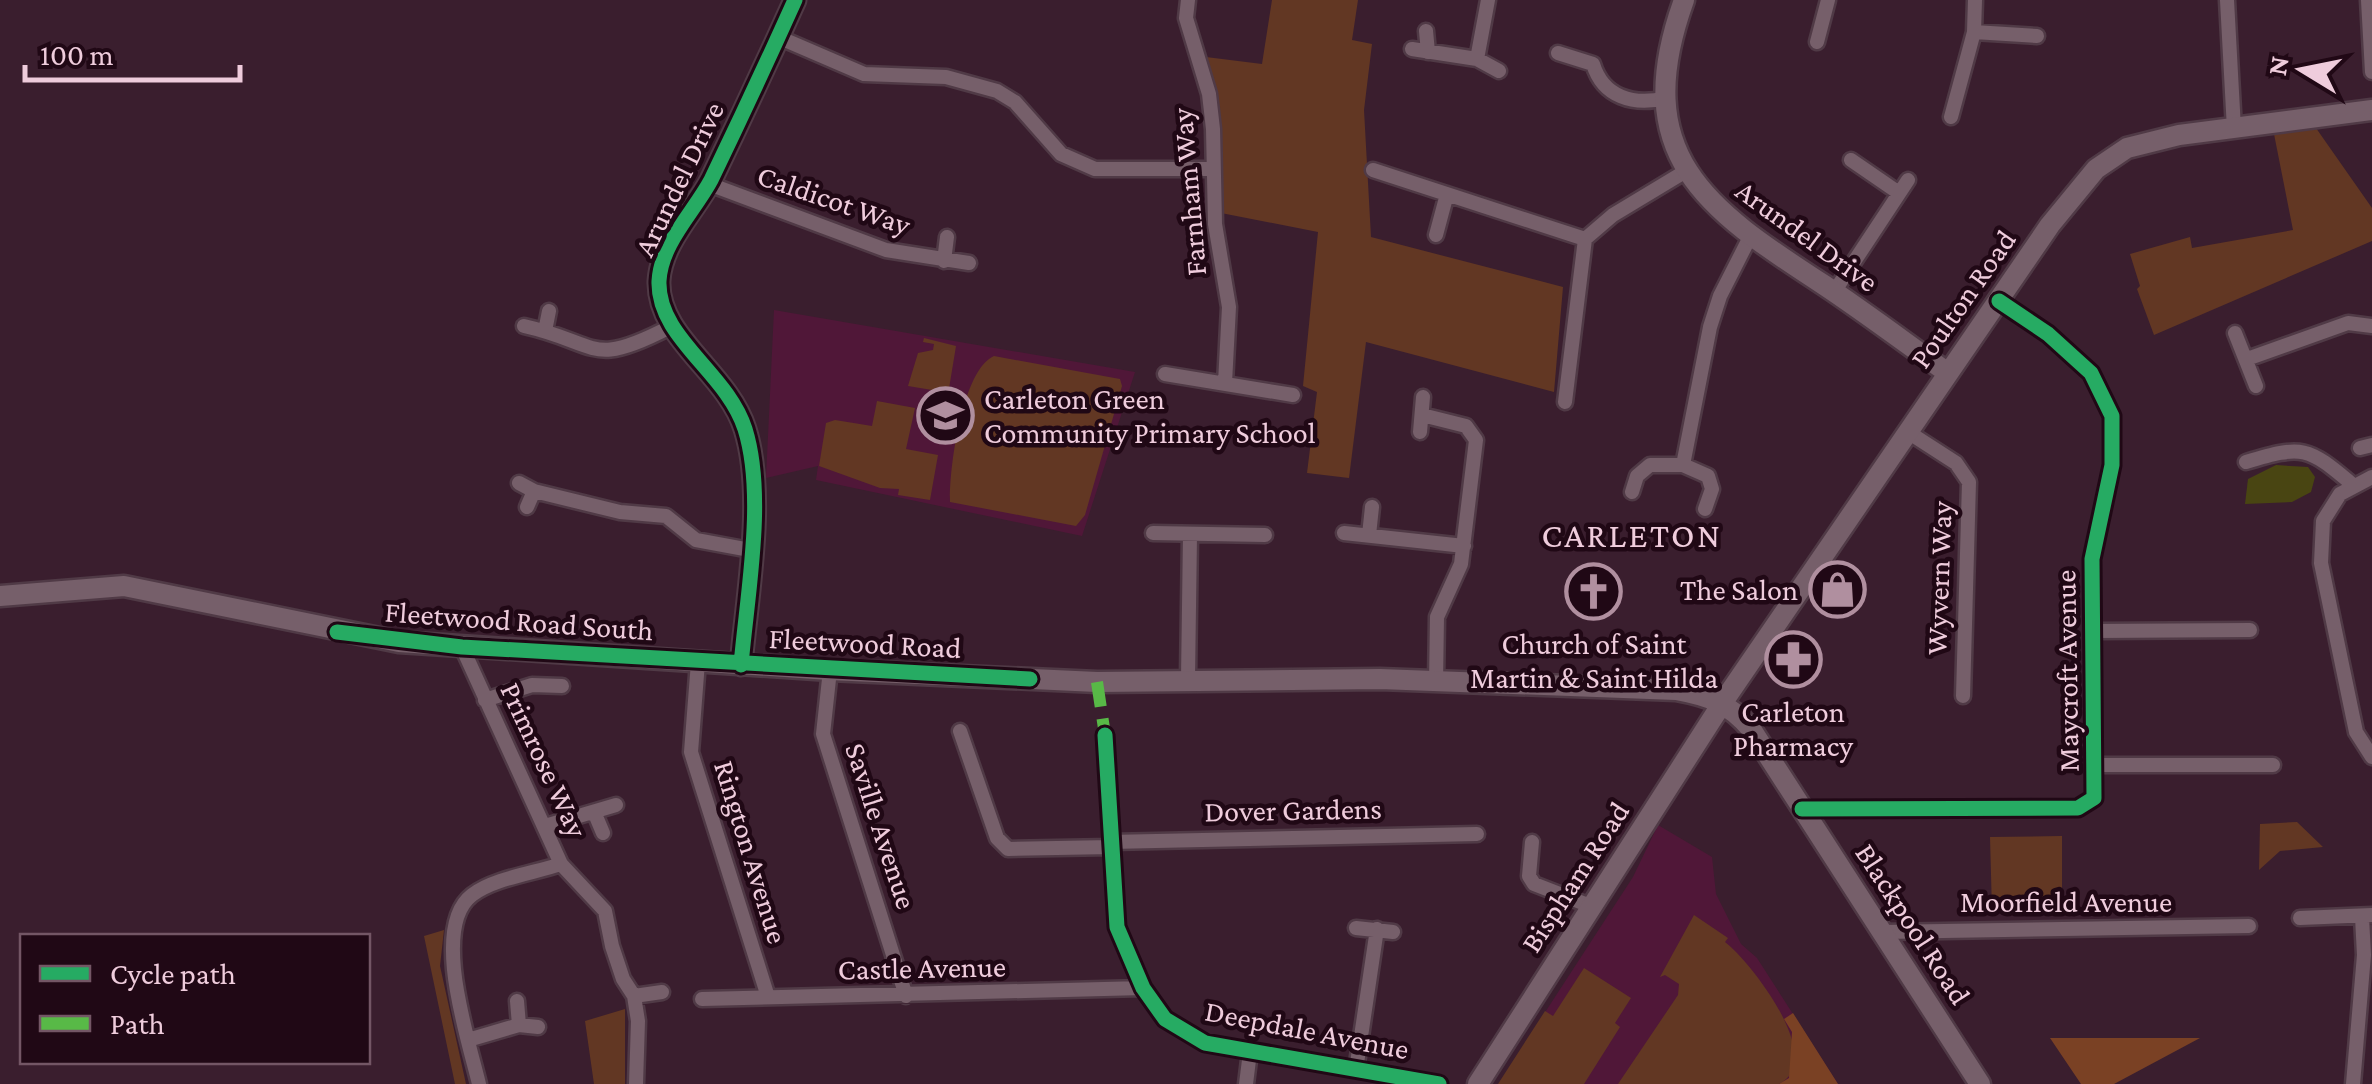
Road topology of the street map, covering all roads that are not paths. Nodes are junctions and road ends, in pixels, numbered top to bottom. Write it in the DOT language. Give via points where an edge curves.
graph roads {
  1 [pos="796,0"];
  2 [pos="1188,0"];
  3 [pos="1488,0"];
  4 [pos="1684,0"];
  5 [pos="1976,0"];
  6 [pos="2227,0"];
  7 [pos="2368,0"];
  8 [pos="1832,8"];
  9 [pos="1426,31"];
  10 [pos="1974,32"];
  11 [pos="2037,36"];
  12 [pos="778,37"];
  13 [pos="1818,42"];
  14 [pos="1412,50"];
  15 [pos="1428,52"];
  16 [pos="1558,53"];
  17 [pos="1477,59"];
  18 [pos="1499,71"];
  19 [pos="2372,72"];
  20 [pos="1962,82"];
  21 [pos="1975,93"];
  22 [pos="1666,98"];
  23 [pos="2372,110"];
  24 [pos="1951,118"];
  25 [pos="2234,129"];
  26 [pos="1851,160"];
  27 [pos="1213,169"];
  28 [pos="1373,170"];
  29 [pos="1686,172"];
  30 [pos="1908,180"];
  31 [pos="708,184"];
  32 [pos="1447,194"];
  33 [pos="1899,194"];
  34 [pos="1436,235"];
  35 [pos="947,237"];
  36 [pos="1750,237"];
  37 [pos="1585,239"];
  38 [pos="944,260"];
  39 [pos="970,264"];
  40 [pos="1834,292"];
  41 [pos="1998,300"];
  42 [pos="549,312"];
  43 [pos="524,326"];
  44 [pos="2372,326"];
  45 [pos="670,327"];
  46 [pos="545,331"];
  47 [pos="2235,334"];
  48 [pos="2247,360"];
  49 [pos="1948,373"];
  50 [pos="1165,374"];
  51 [pos="1224,383"];
  52 [pos="2256,386"];
  53 [pos="1293,394"];
  54 [pos="1423,397"];
  55 [pos="1565,402"];
  56 [pos="1422,415"];
  57 [pos="1420,432"];
  58 [pos="1908,432"];
  59 [pos="2246,462"];
  60 [pos="1683,466"];
  61 [pos="2372,477"];
  62 [pos="519,482"];
  63 [pos="2353,485"];
  64 [pos="534,491"];
  65 [pos="1632,492"];
  66 [pos="527,507"];
  67 [pos="1372,507"];
  68 [pos="1705,509"];
  69 [pos="1344,532"];
  70 [pos="1153,534"];
  71 [pos="1369,534"];
  72 [pos="1190,535"];
  73 [pos="1265,535"];
  74 [pos="1464,546"];
  75 [pos="750,550"];
  76 [pos="0,596"];
  77 [pos="2250,630"];
  78 [pos="2096,631"];
  79 [pos="462,647"];
  80 [pos="698,662"];
  81 [pos="740,665"];
  82 [pos="830,670"];
  83 [pos="1188,678"];
  84 [pos="1436,682"];
  85 [pos="562,686"];
  86 [pos="1963,696"];
  87 [pos="485,700"];
  88 [pos="1722,702"];
  89 [pos="960,731"];
  90 [pos="1105,735"];
  91 [pos="2372,757"];
  92 [pos="2273,765"];
  93 [pos="2096,766"];
  94 [pos="616,805"];
  95 [pos="1802,809"];
  96 [pos="594,814"];
  97 [pos="545,826"];
  98 [pos="604,833"];
  99 [pos="1477,834"];
  100 [pos="1532,842"];
  101 [pos="1111,844"];
  102 [pos="561,864"];
  103 [pos="1592,907"];
  104 [pos="2367,916"];
  105 [pos="2300,918"];
  106 [pos="2249,926"];
  107 [pos="1356,928"];
  108 [pos="1377,929"];
  109 [pos="1393,932"];
  110 [pos="1883,932"];
  111 [pos="1142,988"];
  112 [pos="662,992"];
  113 [pos="634,996"];
  114 [pos="906,996"];
  115 [pos="768,998"];
  116 [pos="702,999"];
  117 [pos="517,1001"];
  118 [pos="519,1025"];
  119 [pos="538,1027"];
  120 [pos="2355,1039"];
  121 [pos="468,1040"];
  122 [pos="2372,1040"];
  123 [pos="1250,1052"];
  124 [pos="1356,1070"];
  125 [pos="479,1084"];
  126 [pos="636,1084"];
  127 [pos="1246,1084"];
  128 [pos="1439,1084"];
  129 [pos="1478,1084"];
  130 [pos="1980,1084"];
  131 [pos="2353,1084"];
  1 -- 12 [label="main road, Arundel Drive"];
  2 -- 27 [label="street, Farnham Way" via="1192,45 1209,94"];
  3 -- 17 [label="street"];
  4 -- 22 [label="main road, Arundel Drive" via="1667,50"];
  5 -- 10 [label="street"];
  6 -- 25 [label="street"];
  7 -- 19 [label="street"];
  8 -- 13 [label="street"];
  9 -- 15 [label="street"];
  10 -- 11 [label="street"];
  10 -- 20 [label="street"];
  12 -- 27 [label="street" via="864,74 946,77 997,91 1061,154 1095,168"];
  12 -- 31 [label="main road, Arundel Drive"];
  14 -- 15 [label="street"];
  15 -- 17 [label="street"];
  16 -- 22 [label="street" via="1594,64 1609,92 1649,102"];
  17 -- 18 [label="street"];
  20 -- 21 [label="street"];
  20 -- 24 [label="street"];
  22 -- 29 [label="main road, Arundel Drive"];
  23 -- 25 [label="main road, Poulton Road"];
  25 -- 41 [label="main road, Poulton Road" via="2179,136 2109,157"];
  26 -- 33 [label="street"];
  27 -- 51 [label="street, Farnham Way" via="1229,307"];
  28 -- 32 [label="street"];
  29 -- 36 [label="main road, Arundel Drive" via="1716,210"];
  29 -- 37 [label="street"];
  30 -- 33 [label="street"];
  31 -- 38 [label="street, Caldicot Way" via="886,250"];
  31 -- 45 [label="main road, Arundel Drive" via="666,255 659,282"];
  32 -- 34 [label="street"];
  32 -- 37 [label="street"];
  33 -- 40 [label="street"];
  35 -- 38 [label="street, Caldicot Way"];
  36 -- 40 [label="main road, Arundel Drive"];
  36 -- 60 [label="street" via="1710,327"];
  37 -- 55 [label="street"];
  38 -- 39 [label="street, Caldicot Way"];
  40 -- 49 [label="main road, Arundel Drive"];
  41 -- 49 [label="main road, Poulton Road"];
  41 -- 78 [label="street, Maycroft Avenue" via="2090,374 2112,416 2112,465 2092,559"];
  42 -- 46 [label="street"];
  43 -- 46 [label="street"];
  44 -- 48 [label="street" via="2348,323"];
  45 -- 46 [label="street" via="610,352"];
  45 -- 75 [label="main road" via="730,394 744,427 753,473"];
  47 -- 48 [label="street"];
  48 -- 52 [label="street"];
  49 -- 58 [label="main road, Poulton Road"];
  50 -- 51 [label="street"];
  51 -- 53 [label="street"];
  54 -- 56 [label="street"];
  56 -- 57 [label="street"];
  56 -- 74 [label="street" via="1474,432"];
  58 -- 86 [label="street, Wyvern Way" via="1956,462 1969,482"];
  58 -- 88 [label="main road, Poulton Road"];
  59 -- 63 [label="street" via="2292,448 2322,459"];
  60 -- 65 [label="street" via="1650,465"];
  60 -- 68 [label="street" via="1708,476 1712,490"];
  61 -- 63 [label="street"];
  62 -- 64 [label="street"];
  63 -- 91 [label="street" via="2324,520 2321,563 2356,732"];
  64 -- 66 [label="street"];
  64 -- 75 [label="street" via="666,516 696,540"];
  67 -- 71 [label="street"];
  69 -- 71 [label="street"];
  70 -- 72 [label="street"];
  71 -- 74 [label="street"];
  72 -- 73 [label="street"];
  72 -- 83 [label="street"];
  74 -- 84 [label="street" via="1437,617"];
  75 -- 81 [label="main road"];
  76 -- 79 [label="main road, Fleetwood Road South" via="137,587 336,632"];
  77 -- 78 [label="street"];
  78 -- 93 [label="street, Maycroft Avenue"];
  79 -- 80 [label="main road, Fleetwood Road South"];
  79 -- 87 [label="street, Primrose Way"];
  80 -- 81 [label="main road, Fleetwood Road"];
  80 -- 115 [label="street, Rington Avenue" via="691,752"];
  81 -- 82 [label="main road, Fleetwood Road"];
  82 -- 83 [label="main road, Fleetwood Road" via="1096,682"];
  82 -- 114 [label="street, Saville Avenue" via="824,734"];
  83 -- 84 [label="main road, Fleetwood Road"];
  84 -- 88 [label="main road, Fleetwood Road" via="1676,690"];
  85 -- 87 [label="street" via="532,685"];
  87 -- 97 [label="street, Primrose Way"];
  88 -- 95 [label="main road, Blackpool Road" via="1751,729"];
  88 -- 103 [label="main road, Bispham Road"];
  89 -- 101 [label="street, Dover Gardens" via="997,838 1008,850"];
  90 -- 101 [label="street, Deepdale Avenue"];
  92 -- 93 [label="street"];
  93 -- 95 [label="street, Maycroft Avenue" via="2094,798 2078,808"];
  94 -- 96 [label="street"];
  95 -- 110 [label="main road, Blackpool Road"];
  96 -- 97 [label="street"];
  96 -- 98 [label="street"];
  97 -- 102 [label="street, Primrose Way"];
  99 -- 101 [label="street, Dover Gardens"];
  100 -- 103 [label="street" via="1528,876 1534,884"];
  101 -- 111 [label="street, Deepdale Avenue" via="1117,927"];
  102 -- 113 [label="street, Primrose Way" via="605,911 622,979"];
  102 -- 121 [label="street" via="465,901 451,940"];
  103 -- 129 [label="main road, Bispham Road"];
  104 -- 105 [label="street"];
  104 -- 120 [label="street"];
  106 -- 110 [label="street, Moorfield Avenue"];
  107 -- 108 [label="street"];
  108 -- 109 [label="street"];
  108 -- 124 [label="street"];
  110 -- 130 [label="main road, Blackpool Road"];
  111 -- 114 [label="street, Castle Avenue"];
  111 -- 123 [label="street, Deepdale Avenue" via="1182,1031 1205,1044"];
  112 -- 113 [label="street"];
  113 -- 126 [label="street, Primrose Way"];
  114 -- 115 [label="street, Castle Avenue"];
  115 -- 116 [label="street, Castle Avenue"];
  117 -- 118 [label="street"];
  118 -- 119 [label="street"];
  118 -- 121 [label="street"];
  120 -- 122 [label="street"];
  120 -- 131 [label="street"];
  121 -- 125 [label="street"];
  123 -- 124 [label="street, Deepdale Avenue"];
  123 -- 127 [label="street"];
  124 -- 128 [label="street, Deepdale Avenue"];
}
